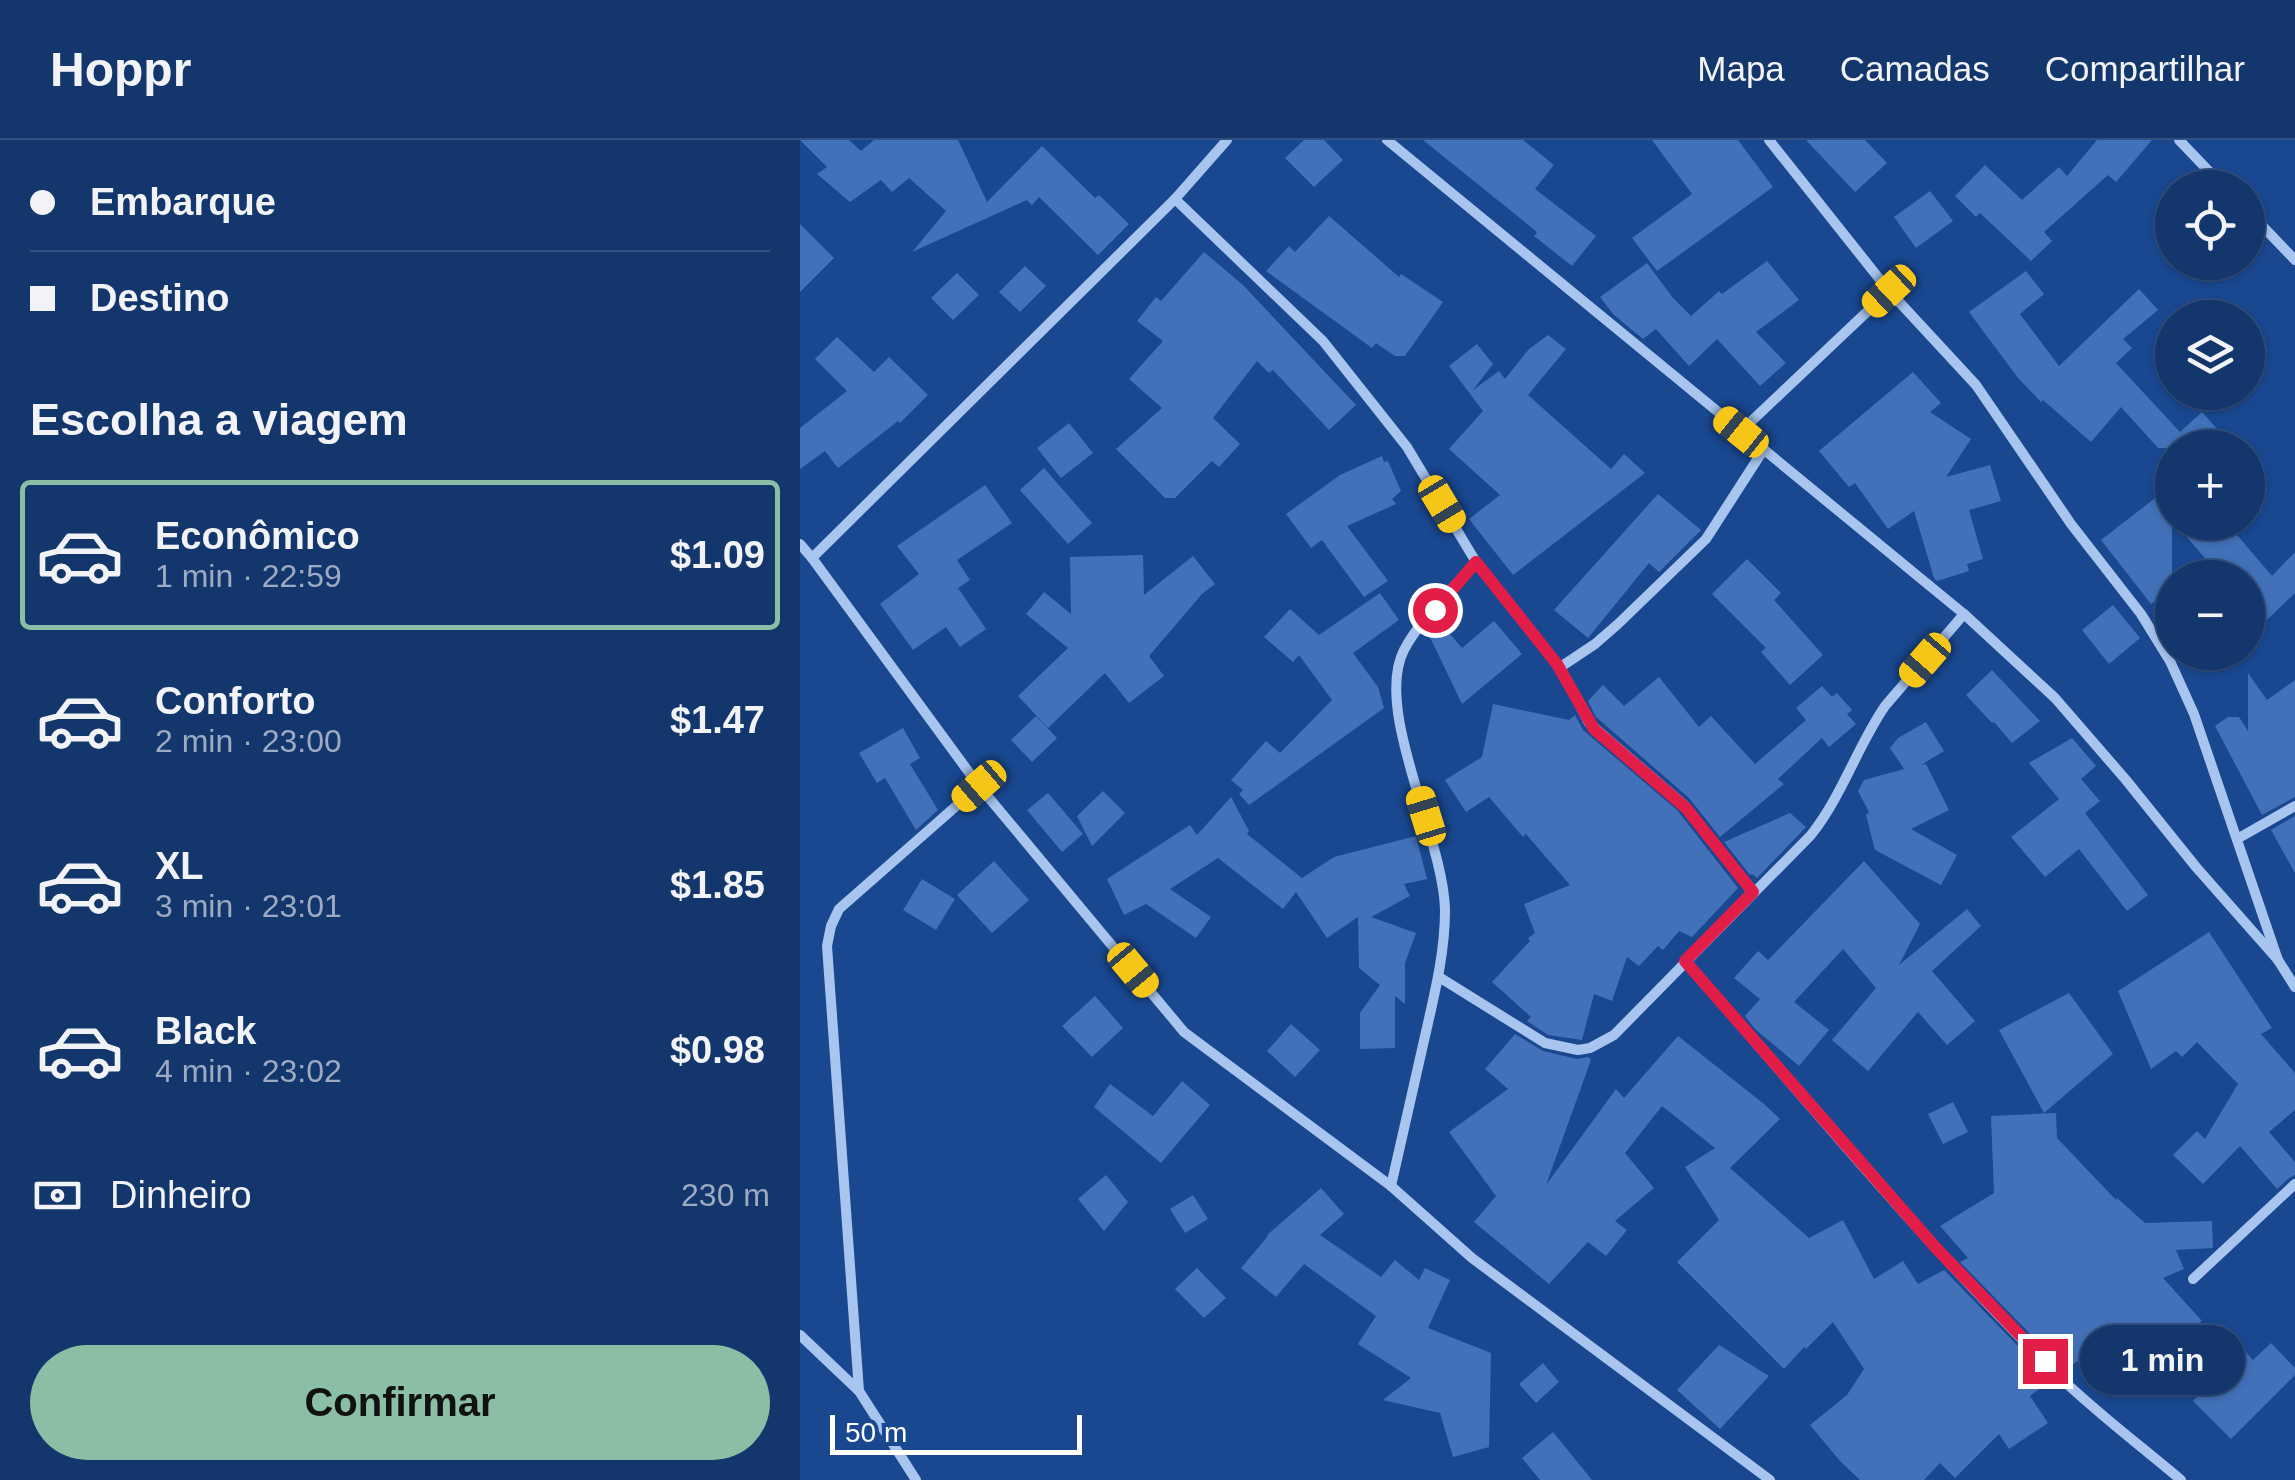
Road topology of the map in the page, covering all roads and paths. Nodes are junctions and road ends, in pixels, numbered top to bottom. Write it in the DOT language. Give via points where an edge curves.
graph roads {
  1 [pos="1227,140"];
  2 [pos="1387,140"];
  3 [pos="1769,140"];
  4 [pos="2179,140"];
  5 [pos="2208,170"];
  6 [pos="1175,199"];
  7 [pos="2265,229"];
  8 [pos="2295,260"];
  9 [pos="1889,291"];
  10 [pos="1741,432"];
  11 [pos="1764,449"];
  12 [pos="800,544"];
  13 [pos="812,558"];
  14 [pos="1476,562"];
  15 [pos="1964,614"];
  16 [pos="1559,668"];
  17 [pos="979,786"];
  18 [pos="2295,806"];
  19 [pos="2236,839"];
  20 [pos="1753,892"];
  21 [pos="2278,960"];
  22 [pos="1685,961"];
  23 [pos="1439,977"];
  24 [pos="2295,987"];
  25 [pos="2295,1184"];
  26 [pos="1391,1186"];
  27 [pos="2194,1279"];
  28 [pos="800,1334"];
  29 [pos="859,1391"];
  30 [pos="916,1480"];
  31 [pos="1770,1480"];
  32 [pos="2181,1480"];
  1 -- 6 [label="street"];
  2 -- 10 [label="street"];
  3 -- 9 [label="street"];
  4 -- 5 [label="street"];
  6 -- 13 [label="street"];
  6 -- 14 [label="street" via="1323,341 1407,446"];
  7 -- 8 [label="street"];
  9 -- 10 [label="street"];
  9 -- 19 [label="street" via="1976,384 2141,614 2194,714"];
  10 -- 11 [label="street"];
  11 -- 15 [label="street"];
  11 -- 16 [label="street" via="1706,539 1618,624"];
  12 -- 13 [label="street"];
  13 -- 17 [label="street"];
  14 -- 16 [label="street"];
  14 -- 23 [label="street" via="1414,634 1397,682 1402,734 1444,882"];
  15 -- 20 [label="street" via="1879,714 1824,819"];
  15 -- 21 [label="street" via="2054,698"];
  16 -- 20 [label="street" via="1594,729 1686,808"];
  17 -- 26 [label="street" via="1184,1032"];
  17 -- 29 [label="street" via="839,909 827,946"];
  18 -- 19 [label="street"];
  19 -- 21 [label="street"];
  20 -- 22 [label="street"];
  21 -- 24 [label="street"];
  22 -- 23 [label="street" via="1614,1034 1578,1050 1545,1044"];
  22 -- 32 [label="street" via="2000,1316 2067,1384"];
  23 -- 26 [label="street"];
  25 -- 27 [label="street"];
  26 -- 31 [label="street" via="1472,1258"];
  28 -- 29 [label="street"];
  29 -- 30 [label="street"];
}
